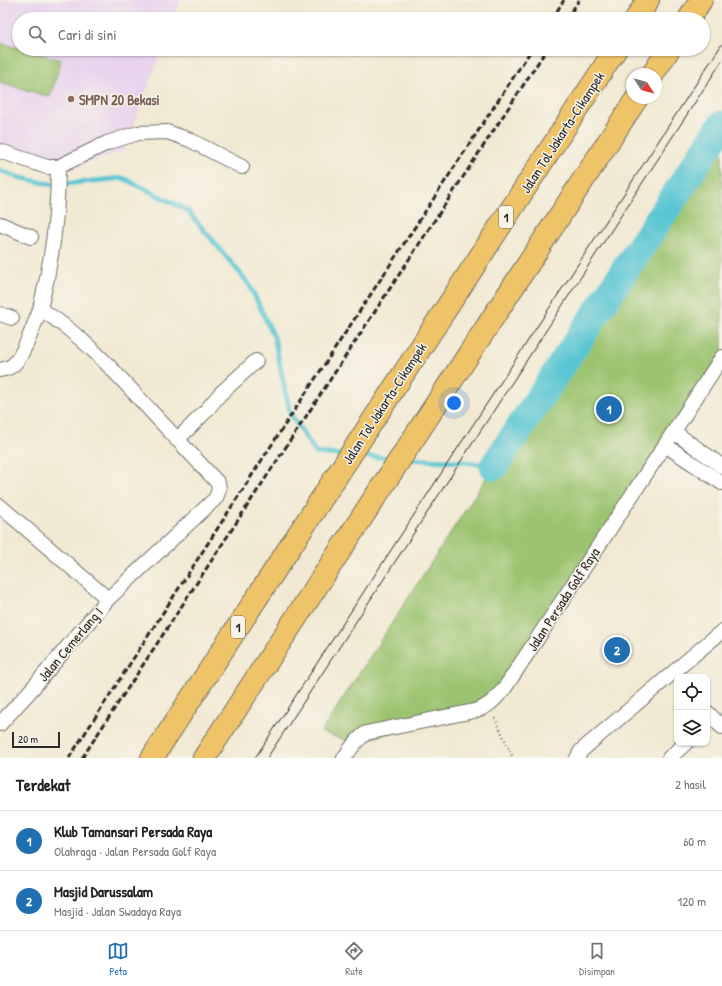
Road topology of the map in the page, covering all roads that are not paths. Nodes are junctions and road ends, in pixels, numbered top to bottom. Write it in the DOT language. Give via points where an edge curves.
graph roads {
  1 [pos="648,0"];
  2 [pos="701,0"];
  3 [pos="640,12"];
  4 [pos="693,12"];
  5 [pos="611,56"];
  6 [pos="665,56"];
  7 [pos="657,68"];
  8 [pos="633,104"];
  9 [pos="0,151"];
  10 [pos="242,167"];
  11 [pos="58,174"];
  12 [pos="0,224"];
  13 [pos="30,237"];
  14 [pos="40,309"];
  15 [pos="722,357"];
  16 [pos="256,361"];
  17 [pos="0,370"];
  18 [pos="674,432"];
  19 [pos="176,440"];
  20 [pos="665,445"];
  21 [pos="722,466"];
  22 [pos="722,483"];
  23 [pos="0,506"];
  24 [pos="108,599"];
  25 [pos="722,631"];
  26 [pos="678,674"];
  27 [pos="674,678"];
  28 [pos="710,715"];
  29 [pos="0,724"];
  30 [pos="722,727"];
  31 [pos="683,746"];
  32 [pos="152,758"];
  33 [pos="204,758"];
  34 [pos="344,758"];
  35 [pos="577,758"];
  36 [pos="669,758"];
  1 -- 3 [label="highway"];
  2 -- 4 [label="highway"];
  5 -- 32 [label="highway, Jalan Tol Jakarta–Cikampek / 1"];
  6 -- 7 [label="highway"];
  8 -- 33 [label="highway"];
  9 -- 11 [label="street" via="47,167"];
  10 -- 11 [label="street" via="190,140 167,132 138,133 107,143"];
  11 -- 14 [label="street" via="58,201"];
  12 -- 13 [label="street"];
  14 -- 17 [label="street" via="17,361"];
  14 -- 19 [label="street" via="59,321 101,356"];
  15 -- 18 [label="street, Jalan Persada Golf Raya"];
  16 -- 19 [label="street"];
  18 -- 20 [label="street, Jalan Persada Golf Raya"];
  18 -- 21 [label="street"];
  19 -- 24 [label="street" via="218,483 216,498"];
  20 -- 22 [label="street"];
  20 -- 34 [label="street, Jalan Persada Golf Raya" via="494,701 485,708 474,711 366,733 354,743"];
  23 -- 24 [label="street, Jalan Cemerlang I"];
  24 -- 29 [label="street, Jalan Cemerlang I"];
  25 -- 26 [label="street"];
  27 -- 35 [label="street" via="590,743"];
  28 -- 30 [label="street"];
  31 -- 36 [label="street"];
}
